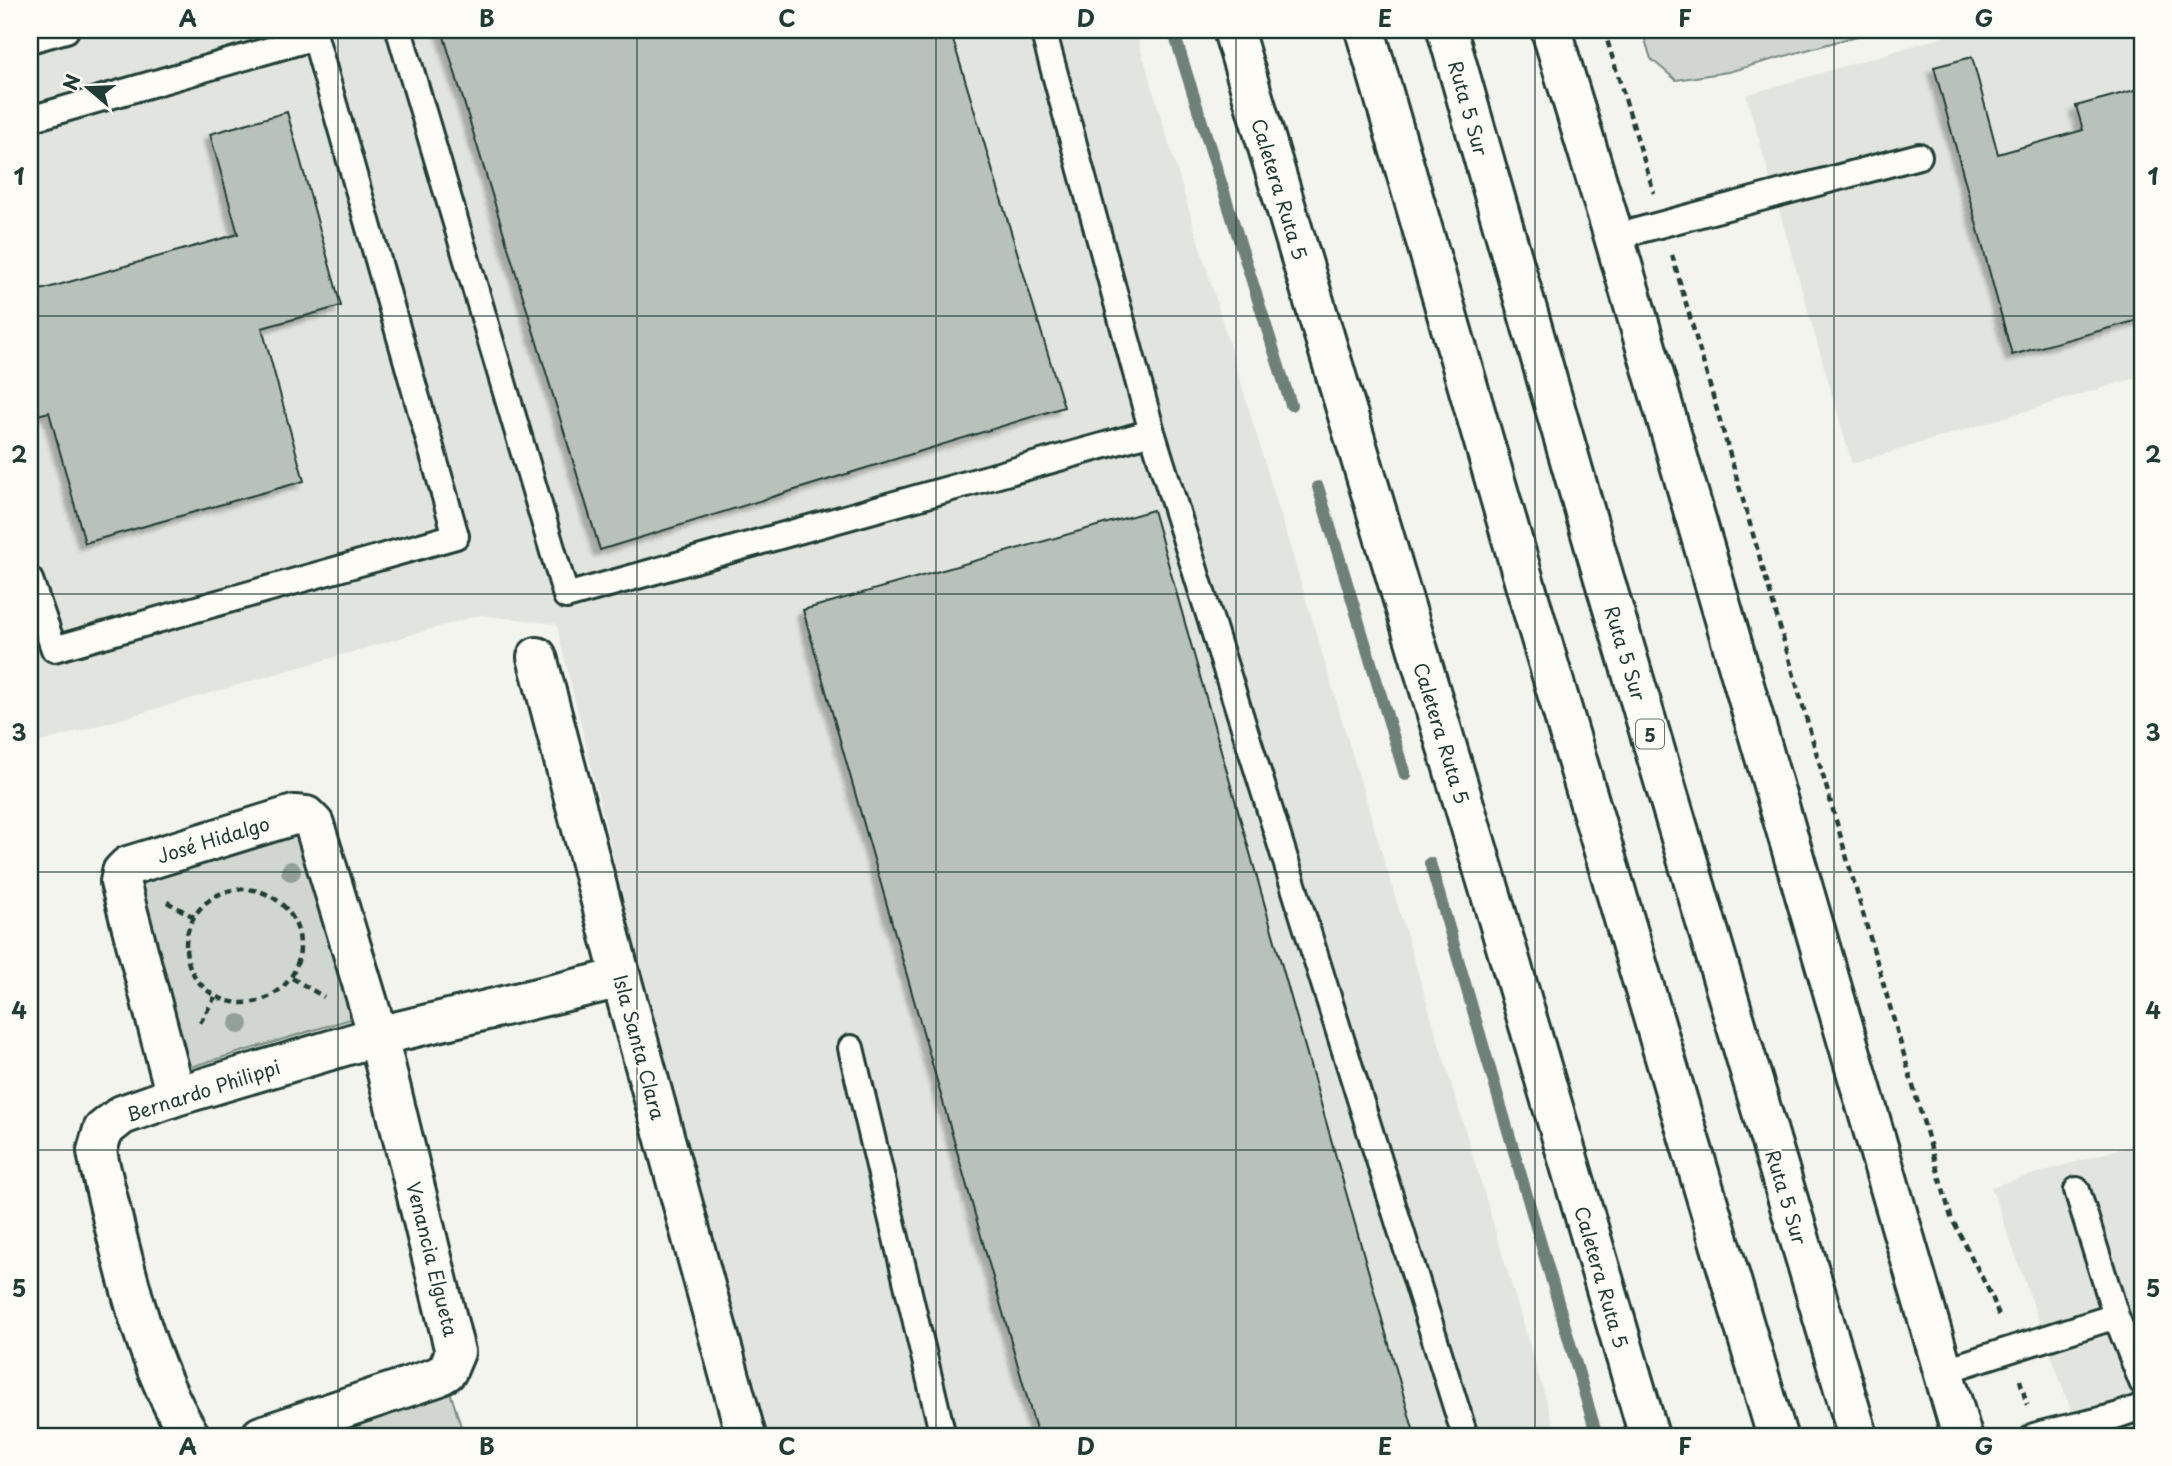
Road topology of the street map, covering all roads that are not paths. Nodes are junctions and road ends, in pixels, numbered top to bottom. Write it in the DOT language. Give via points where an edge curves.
graph roads {
  1 [pos="66,30"];
  2 [pos="399,30"];
  3 [pos="1043,30"];
  4 [pos="1233,30"];
  5 [pos="1365,30"];
  6 [pos="1447,30"];
  7 [pos="1551,30"];
  8 [pos="30,40"];
  9 [pos="32,110"];
  10 [pos="1919,156"];
  11 [pos="1614,237"];
  12 [pos="1152,432"];
  13 [pos="30,580"];
  14 [pos="537,657"];
  15 [pos="621,978"];
  16 [pos="378,1036"];
  17 [pos="851,1048"];
  18 [pos="176,1096"];
  19 [pos="2077,1190"];
  20 [pos="2116,1316"];
  21 [pos="1943,1371"];
  22 [pos="2142,1382"];
  23 [pos="2142,1406"];
  24 [pos="190,1436"];
  25 [pos="261,1436"];
  26 [pos="746,1436"];
  27 [pos="943,1436"];
  28 [pos="1465,1436"];
  29 [pos="1649,1436"];
  30 [pos="1777,1436"];
  31 [pos="1858,1436"];
  32 [pos="1962,1436"];
  33 [pos="2035,1436"];
  1 -- 8 [label="lane"];
  2 -- 12 [label="lane" via="566,596"];
  3 -- 12 [label="lane"];
  4 -- 29 [label="main road, Caletera Ruta 5"];
  5 -- 30 [label="main road"];
  6 -- 31 [label="main road, Ruta 5 Sur / 5"];
  7 -- 11 [label="main road"];
  9 -- 13 [label="lane" via="315,37 456,536 54,649"];
  10 -- 11 [label="lane"];
  11 -- 21 [label="main road"];
  12 -- 28 [label="lane"];
  14 -- 15 [label="main road, Isla Santa Clara"];
  15 -- 16 [label="main road, Bernardo Philippi"];
  15 -- 26 [label="main road, Isla Santa Clara"];
  16 -- 18 [label="main road, Bernardo Philippi"];
  16 -- 18 [label="main road, José Hidalgo" via="314,824 306,816 294,815 128,866 122,872 120,882"];
  16 -- 25 [label="main road, Venancia Elgueta" via="455,1352 447,1371 438,1377"];
  17 -- 27 [label="lane"];
  18 -- 24 [label="main road, Bernardo Philippi" via="122,1115 103,1130 97,1151 142,1331 174,1410"];
  19 -- 20 [label="lane"];
  20 -- 21 [label="lane"];
  20 -- 22 [label="lane"];
  21 -- 32 [label="main road"];
  23 -- 33 [label="lane" via="2120,1416"];
}
